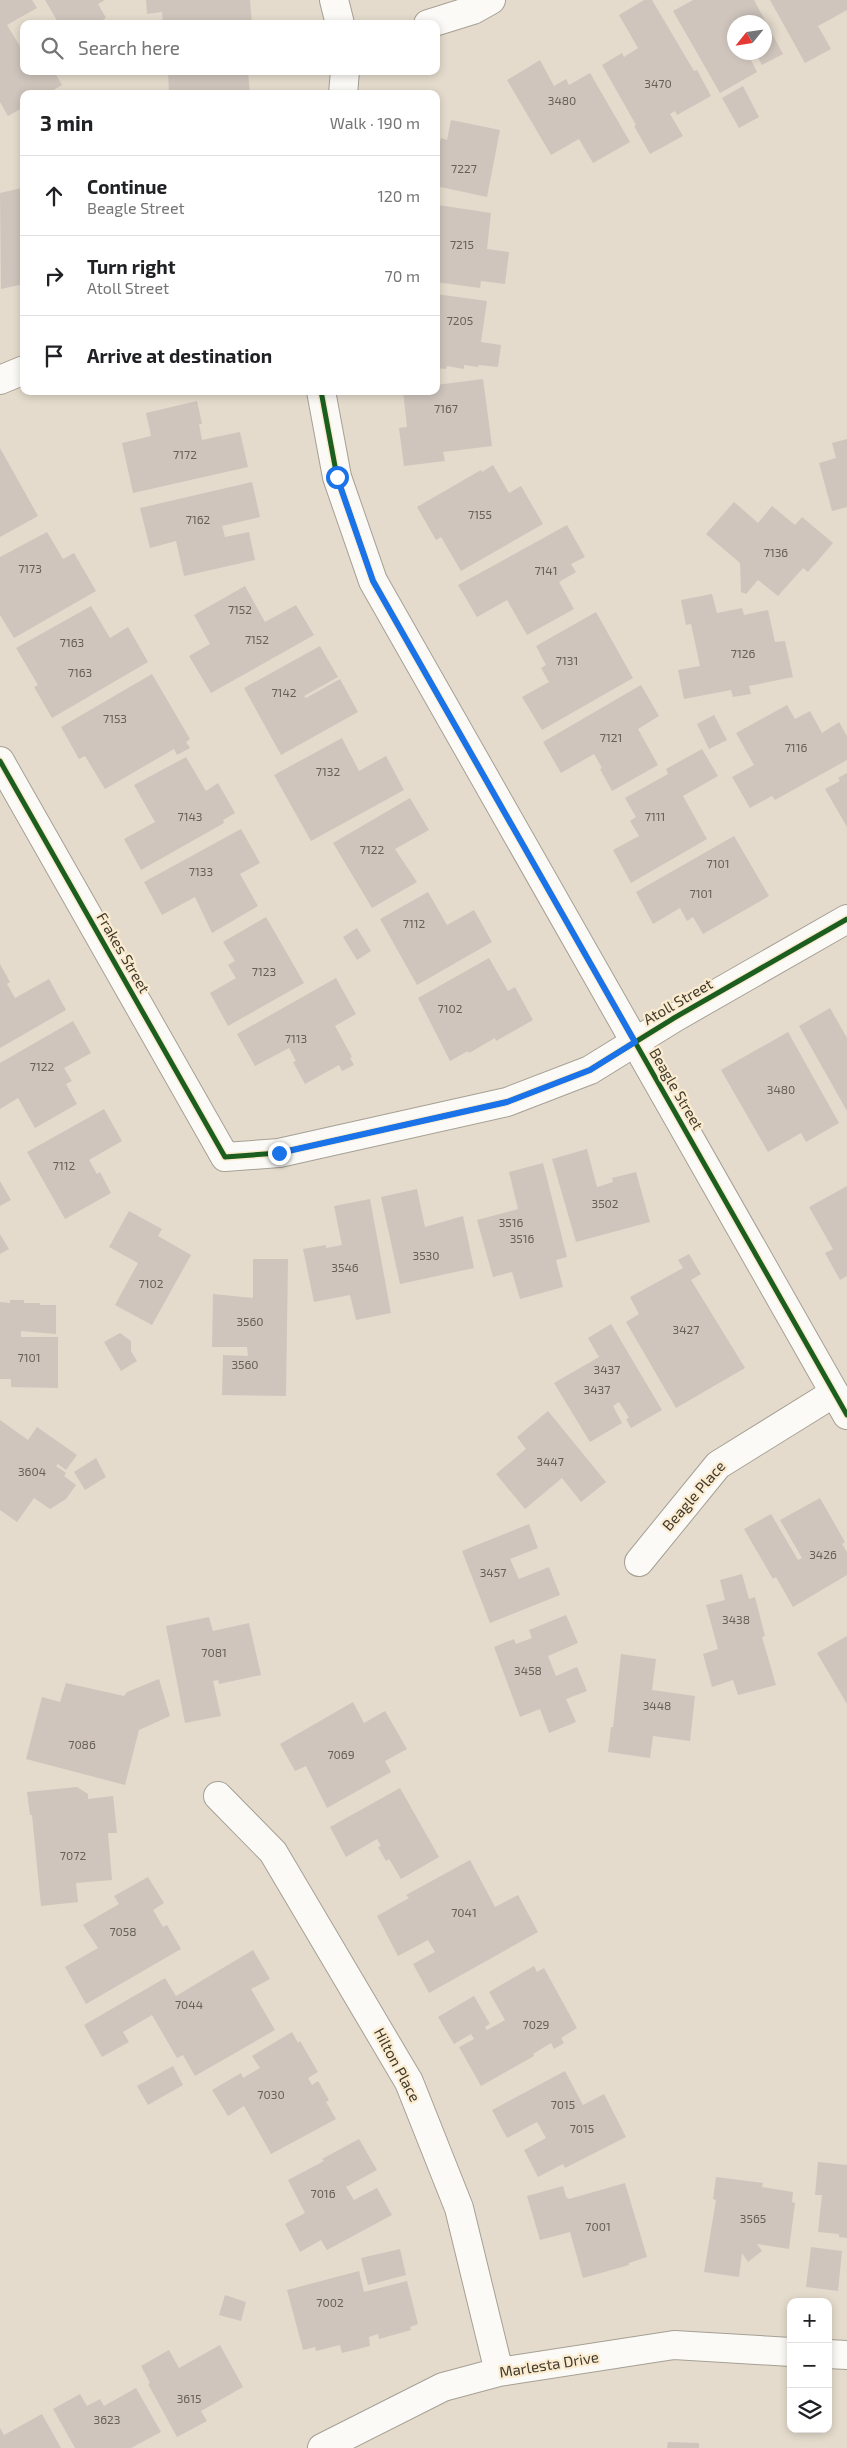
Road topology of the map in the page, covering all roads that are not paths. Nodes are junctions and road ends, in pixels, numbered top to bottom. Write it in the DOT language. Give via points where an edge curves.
graph roads {
  1 [pos="334,0"];
  2 [pos="491,0"];
  3 [pos="339,20"];
  4 [pos="440,20"];
  5 [pos="345,75"];
  6 [pos="343,90"];
  7 [pos="20,372"];
  8 [pos="0,380"];
  9 [pos="322,395"];
  10 [pos="0,761"];
  11 [pos="847,920"];
  12 [pos="635,1042"];
  13 [pos="225,1157"];
  14 [pos="841,1404"];
  15 [pos="639,1562"];
  16 [pos="218,1796"];
  17 [pos="787,2352"];
  18 [pos="832,2354"];
  19 [pos="847,2355"];
  20 [pos="499,2372"];
  21 [pos="322,2448"];
  1 -- 3 [label="street"];
  2 -- 4 [label="street" via="473,10"];
  5 -- 6 [label="street"];
  7 -- 8 [label="street"];
  9 -- 12 [label="street, Beagle Street" via="337,477 373,581"];
  10 -- 13 [label="street, Frakes Street"];
  11 -- 12 [label="street, Atoll Street"];
  12 -- 13 [label="street, Atoll Street" via="590,1070 507,1102 279,1153"];
  12 -- 14 [label="street, Beagle Street"];
  14 -- 15 [label="street, Beagle Place" via="718,1465"];
  16 -- 20 [label="street, Hilton Place" via="273,1852 409,2082 459,2208"];
  17 -- 20 [label="street, Marlesta Drive" via="674,2345"];
  18 -- 19 [label="street"];
  20 -- 21 [label="street, Marlesta Drive" via="443,2387"];
}
